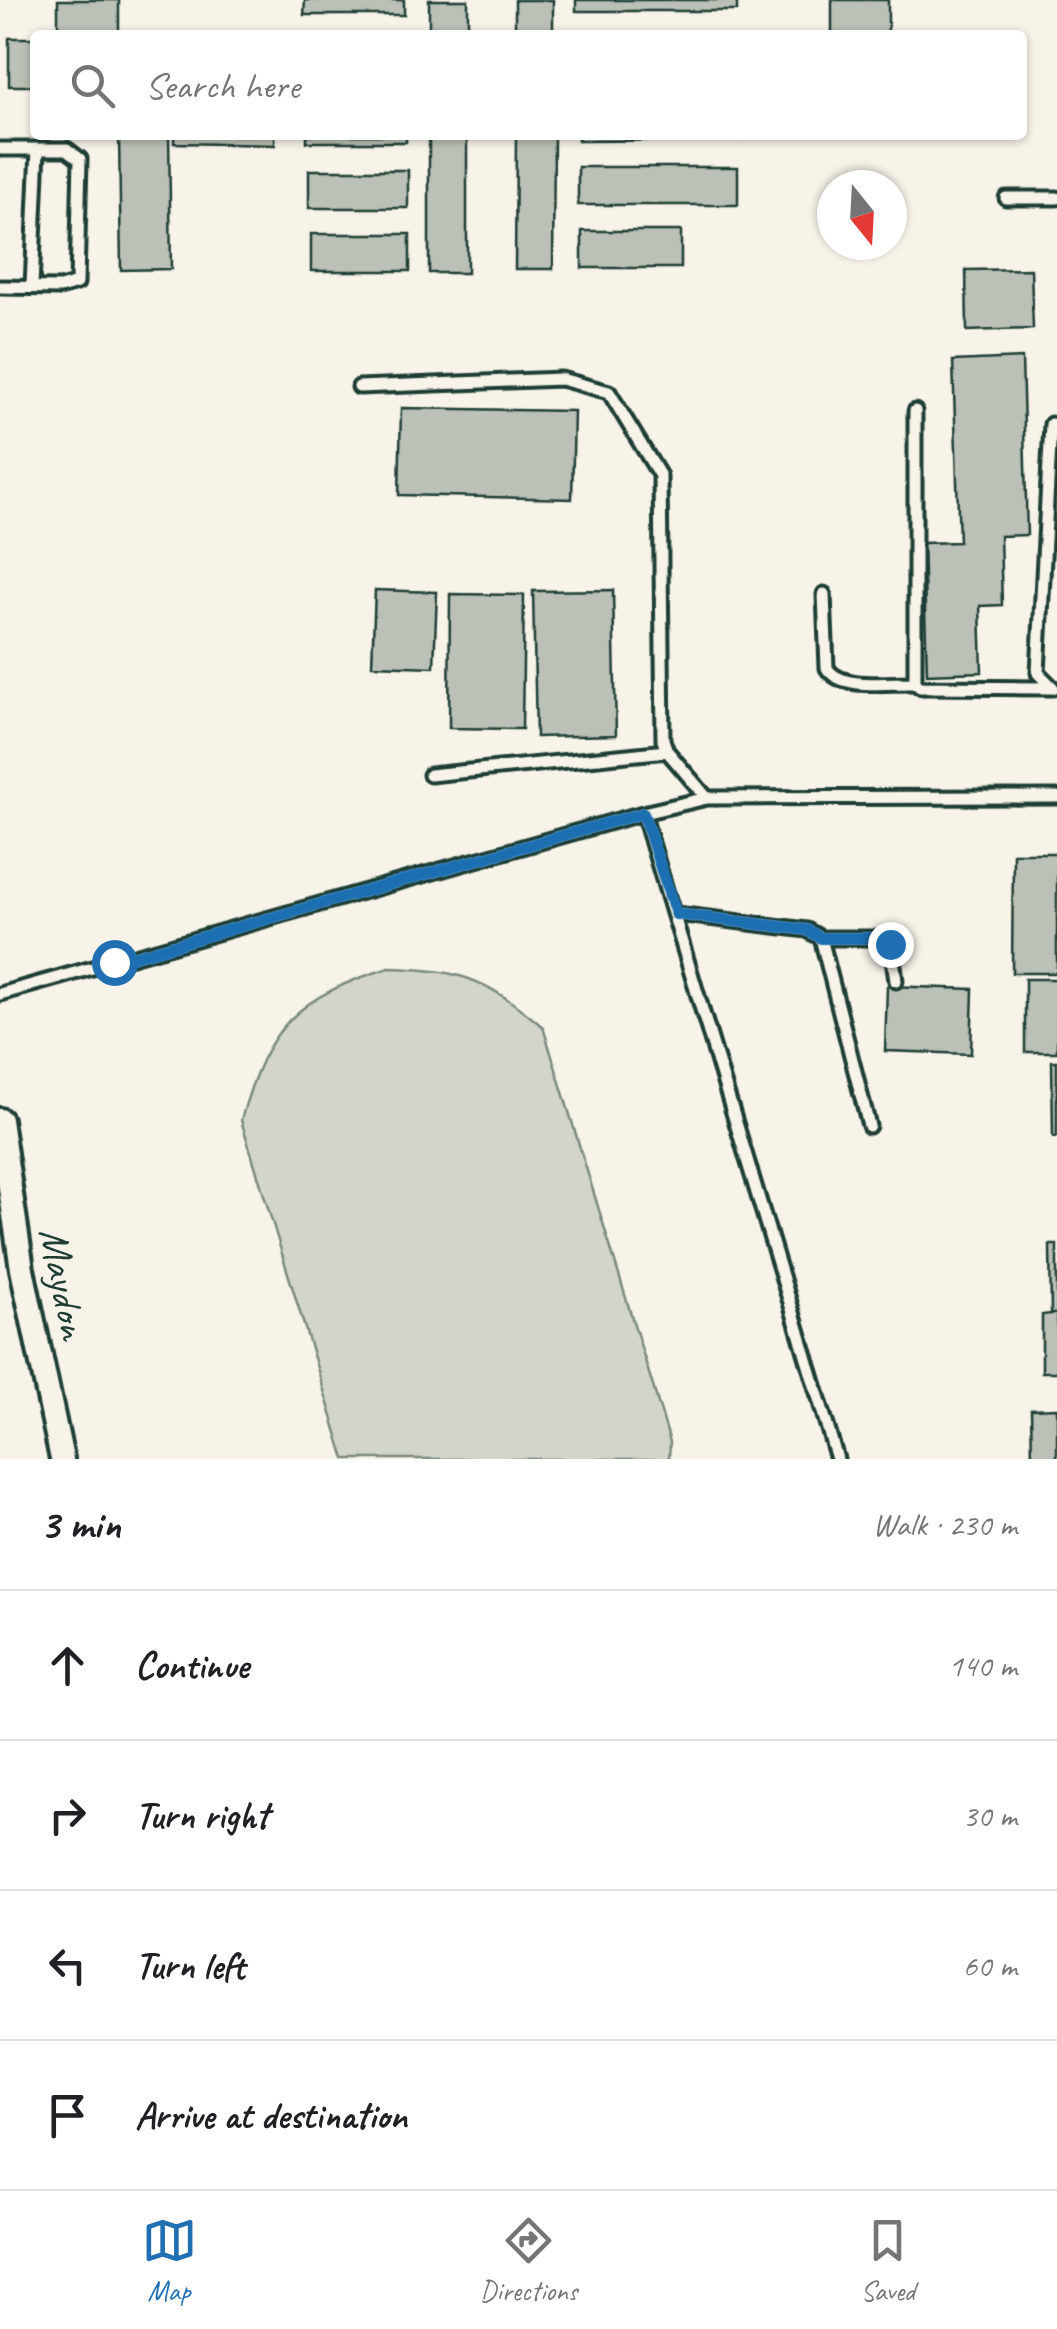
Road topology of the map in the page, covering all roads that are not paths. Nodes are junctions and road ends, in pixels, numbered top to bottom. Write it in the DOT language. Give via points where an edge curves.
graph roads {
  1 [pos="0,149"];
  2 [pos="38,149"];
  3 [pos="1006,198"];
  4 [pos="1057,198"];
  5 [pos="0,288"];
  6 [pos="32,288"];
  7 [pos="359,387"];
  8 [pos="915,411"];
  9 [pos="1051,424"];
  10 [pos="824,594"];
  11 [pos="915,683"];
  12 [pos="1054,688"];
  13 [pos="666,751"];
  14 [pos="430,775"];
  15 [pos="707,798"];
  16 [pos="1057,798"];
  17 [pos="643,813"];
  18 [pos="676,914"];
  19 [pos="821,938"];
  20 [pos="896,981"];
  21 [pos="0,994"];
  22 [pos="869,1126"];
  23 [pos="1,1131"];
  24 [pos="62,1459"];
  25 [pos="836,1459"];
  1 -- 2 [label="lane"];
  2 -- 6 [label="lane"];
  2 -- 6 [label="lane" via="67,150 80,159 77,283"];
  3 -- 4 [label="lane"];
  5 -- 6 [label="lane"];
  7 -- 13 [label="lane" via="561,379 609,392 660,476"];
  8 -- 11 [label="lane"];
  9 -- 12 [label="lane" via="1038,673"];
  10 -- 11 [label="lane" via="832,676"];
  11 -- 12 [label="lane"];
  13 -- 14 [label="lane"];
  13 -- 15 [label="lane"];
  15 -- 16 [label="lane"];
  15 -- 17 [label="lane"];
  17 -- 18 [label="lane"];
  17 -- 21 [label="lane"];
  18 -- 19 [label="lane" via="807,930"];
  18 -- 25 [label="lane"];
  19 -- 20 [label="lane" via="882,938 890,944"];
  19 -- 22 [label="lane"];
  23 -- 24 [label="street, Maydon"];
}
